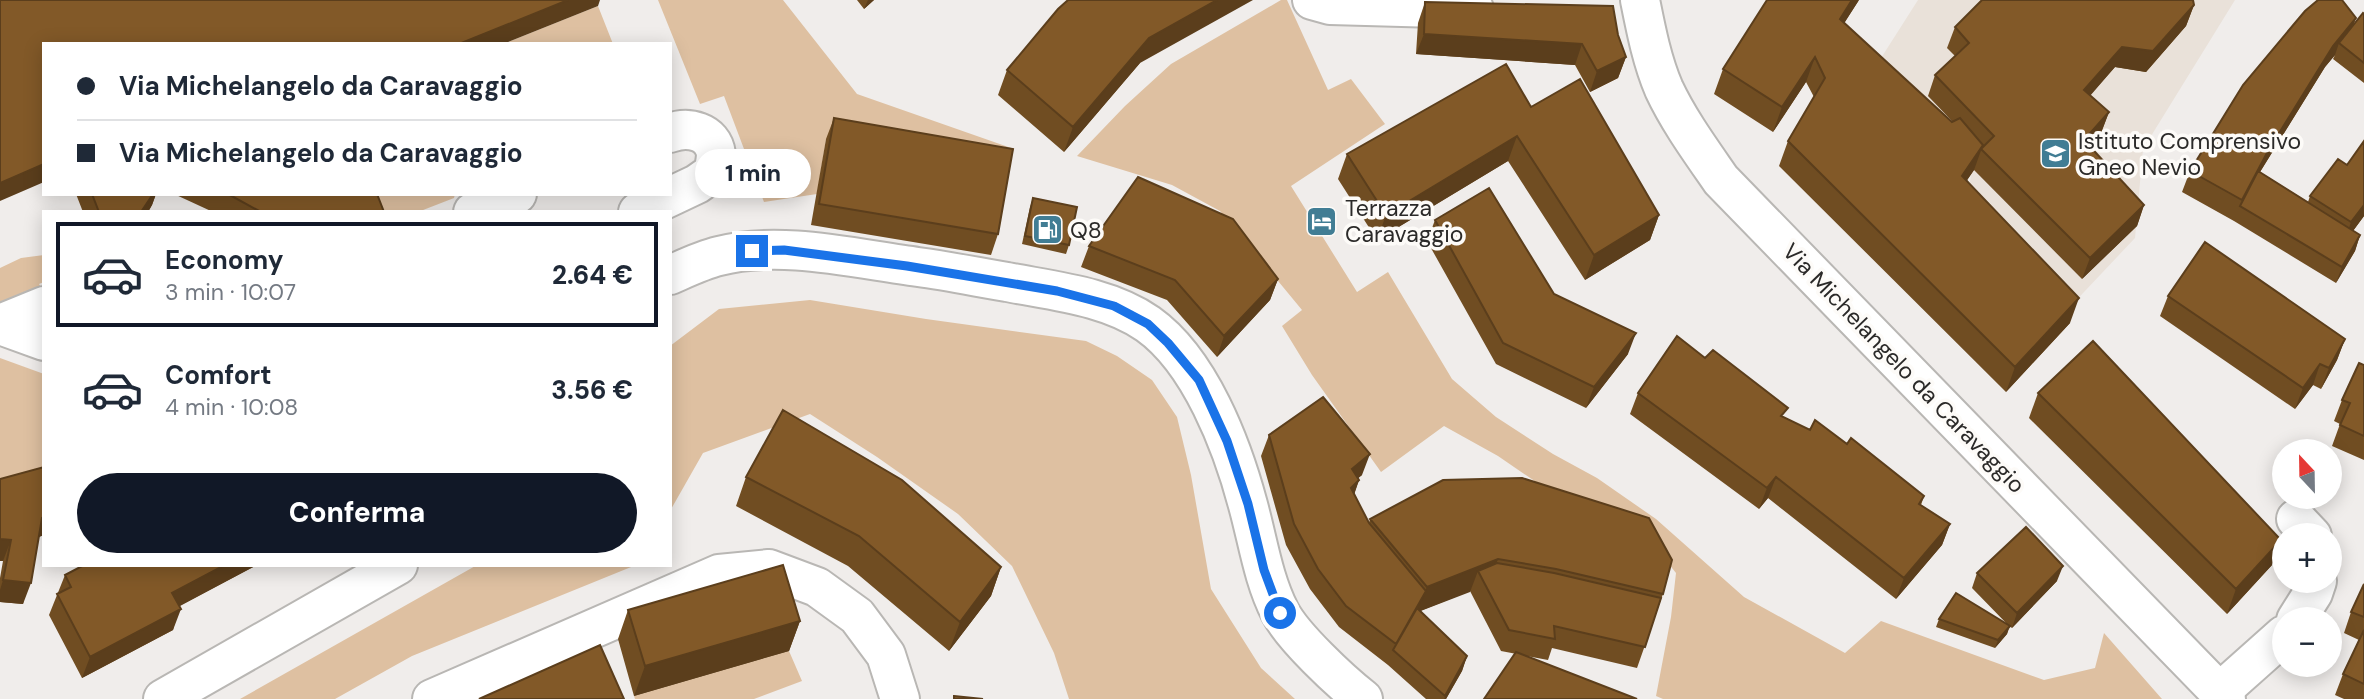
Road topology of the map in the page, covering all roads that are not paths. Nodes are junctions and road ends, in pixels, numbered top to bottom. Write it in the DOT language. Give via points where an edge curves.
graph roads {
  1 [pos="1312,0"];
  2 [pos="1630,8"];
  3 [pos="1511,10"];
  4 [pos="672,132"];
  5 [pos="512,196"];
  6 [pos="672,196"];
  7 [pos="672,196"];
  8 [pos="478,210"];
  9 [pos="642,210"];
  10 [pos="672,274"];
  11 [pos="42,307"];
  12 [pos="0,325"];
  13 [pos="42,340"];
  14 [pos="394,567"];
  15 [pos="2272,647"];
  16 [pos="2223,696"];
  17 [pos="163,699"];
  18 [pos="432,699"];
  19 [pos="900,699"];
  20 [pos="1363,699"];
  1 -- 3 [label="main road" via="1330,5"];
  2 -- 16 [label="main road, Via Michelangelo da Caravaggio" via="1649,43 1664,88 1721,180"];
  4 -- 7 [label="main road" via="684,128 705,134 716,152 714,172"];
  5 -- 8 [label="main road"];
  6 -- 9 [label="main road"];
  10 -- 20 [label="main road" via="720,256 784,250 1057,291 1114,306 1148,324 1199,380 1227,441 1280,613 1323,663"];
  11 -- 12 [label="main road"];
  12 -- 13 [label="main road"];
  14 -- 17 [label="main road"];
  15 -- 16 [label="main road"];
  18 -- 19 [label="main road" via="719,574 769,569 817,587 857,616 886,655"];
}
